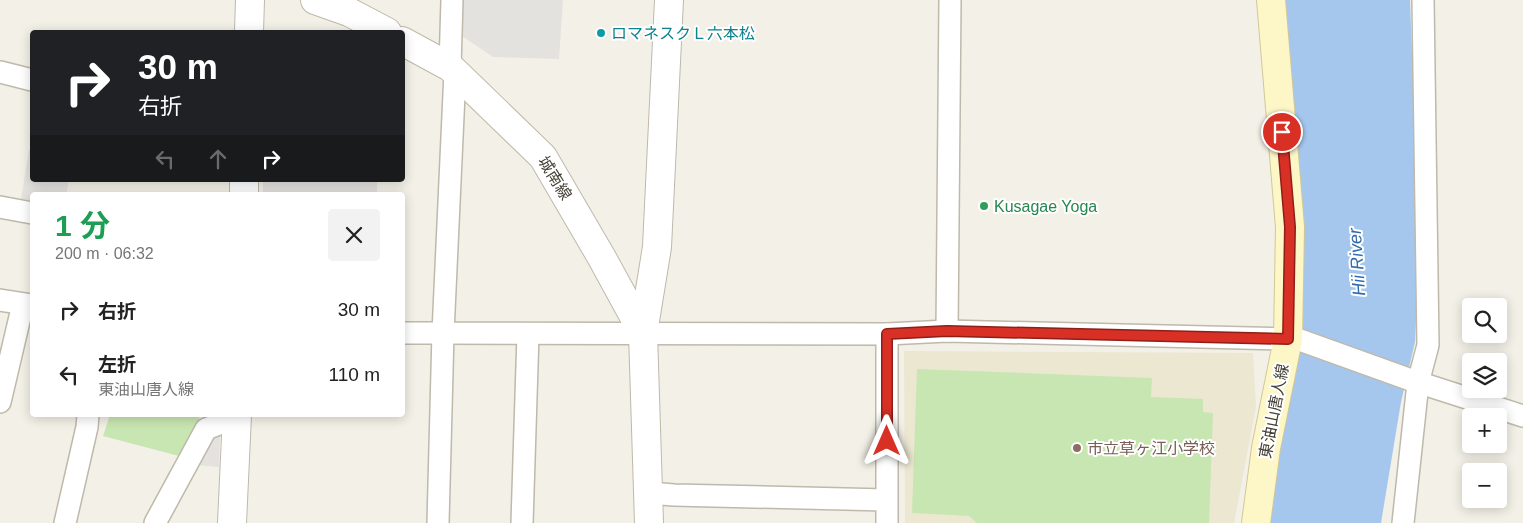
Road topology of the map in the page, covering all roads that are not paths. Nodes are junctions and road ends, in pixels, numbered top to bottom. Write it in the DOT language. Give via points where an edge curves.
graph roads {
  1 [pos="250,0"];
  2 [pos="315,0"];
  3 [pos="452,0"];
  4 [pos="669,0"];
  5 [pos="950,0"];
  6 [pos="1271,0"];
  7 [pos="1423,0"];
  8 [pos="250,30"];
  9 [pos="383,30"];
  10 [pos="405,43"];
  11 [pos="453,70"];
  12 [pos="0,72"];
  13 [pos="30,80"];
  14 [pos="0,207"];
  15 [pos="30,213"];
  16 [pos="0,300"];
  17 [pos="28,304"];
  18 [pos="947,331"];
  19 [pos="405,333"];
  20 [pos="443,333"];
  21 [pos="643,333"];
  22 [pos="528,334"];
  23 [pos="887,334"];
  24 [pos="1293,339"];
  25 [pos="1414,382"];
  26 [pos="0,402"];
  27 [pos="1523,416"];
  28 [pos="88,417"];
  29 [pos="235,417"];
  30 [pos="237,417"];
  31 [pos="649,493"];
  32 [pos="886,500"];
  33 [pos="65,523"];
  34 [pos="155,523"];
  35 [pos="232,523"];
  36 [pos="438,523"];
  37 [pos="522,523"];
  38 [pos="649,523"];
  39 [pos="887,523"];
  40 [pos="1256,523"];
  41 [pos="1403,523"];
  1 -- 8 [label="street"];
  2 -- 9 [label="street" via="349,12"];
  3 -- 11 [label="street"];
  4 -- 21 [label="street, 城南線" via="657,247"];
  5 -- 18 [label="street"];
  6 -- 24 [label="main road, 東油山唐人線" via="1290,227"];
  7 -- 25 [label="street" via="1428,346"];
  10 -- 11 [label="street, 城南線"];
  11 -- 20 [label="street"];
  11 -- 21 [label="street, 城南線" via="543,157"];
  12 -- 13 [label="street"];
  14 -- 15 [label="street"];
  16 -- 17 [label="street"];
  17 -- 26 [label="street"];
  18 -- 23 [label="street"];
  18 -- 24 [label="street"];
  19 -- 20 [label="street"];
  20 -- 22 [label="street"];
  20 -- 36 [label="street"];
  21 -- 22 [label="street"];
  21 -- 23 [label="street"];
  21 -- 31 [label="street, 城南線"];
  22 -- 37 [label="street"];
  23 -- 32 [label="street"];
  24 -- 25 [label="street"];
  24 -- 40 [label="main road, 東油山唐人線" via="1266,448"];
  25 -- 27 [label="street"];
  25 -- 41 [label="street"];
  28 -- 33 [label="street"];
  29 -- 34 [label="street" via="206,429"];
  30 -- 35 [label="street"];
  31 -- 32 [label="street"];
  31 -- 38 [label="street, 城南線"];
  32 -- 39 [label="street"];
}
